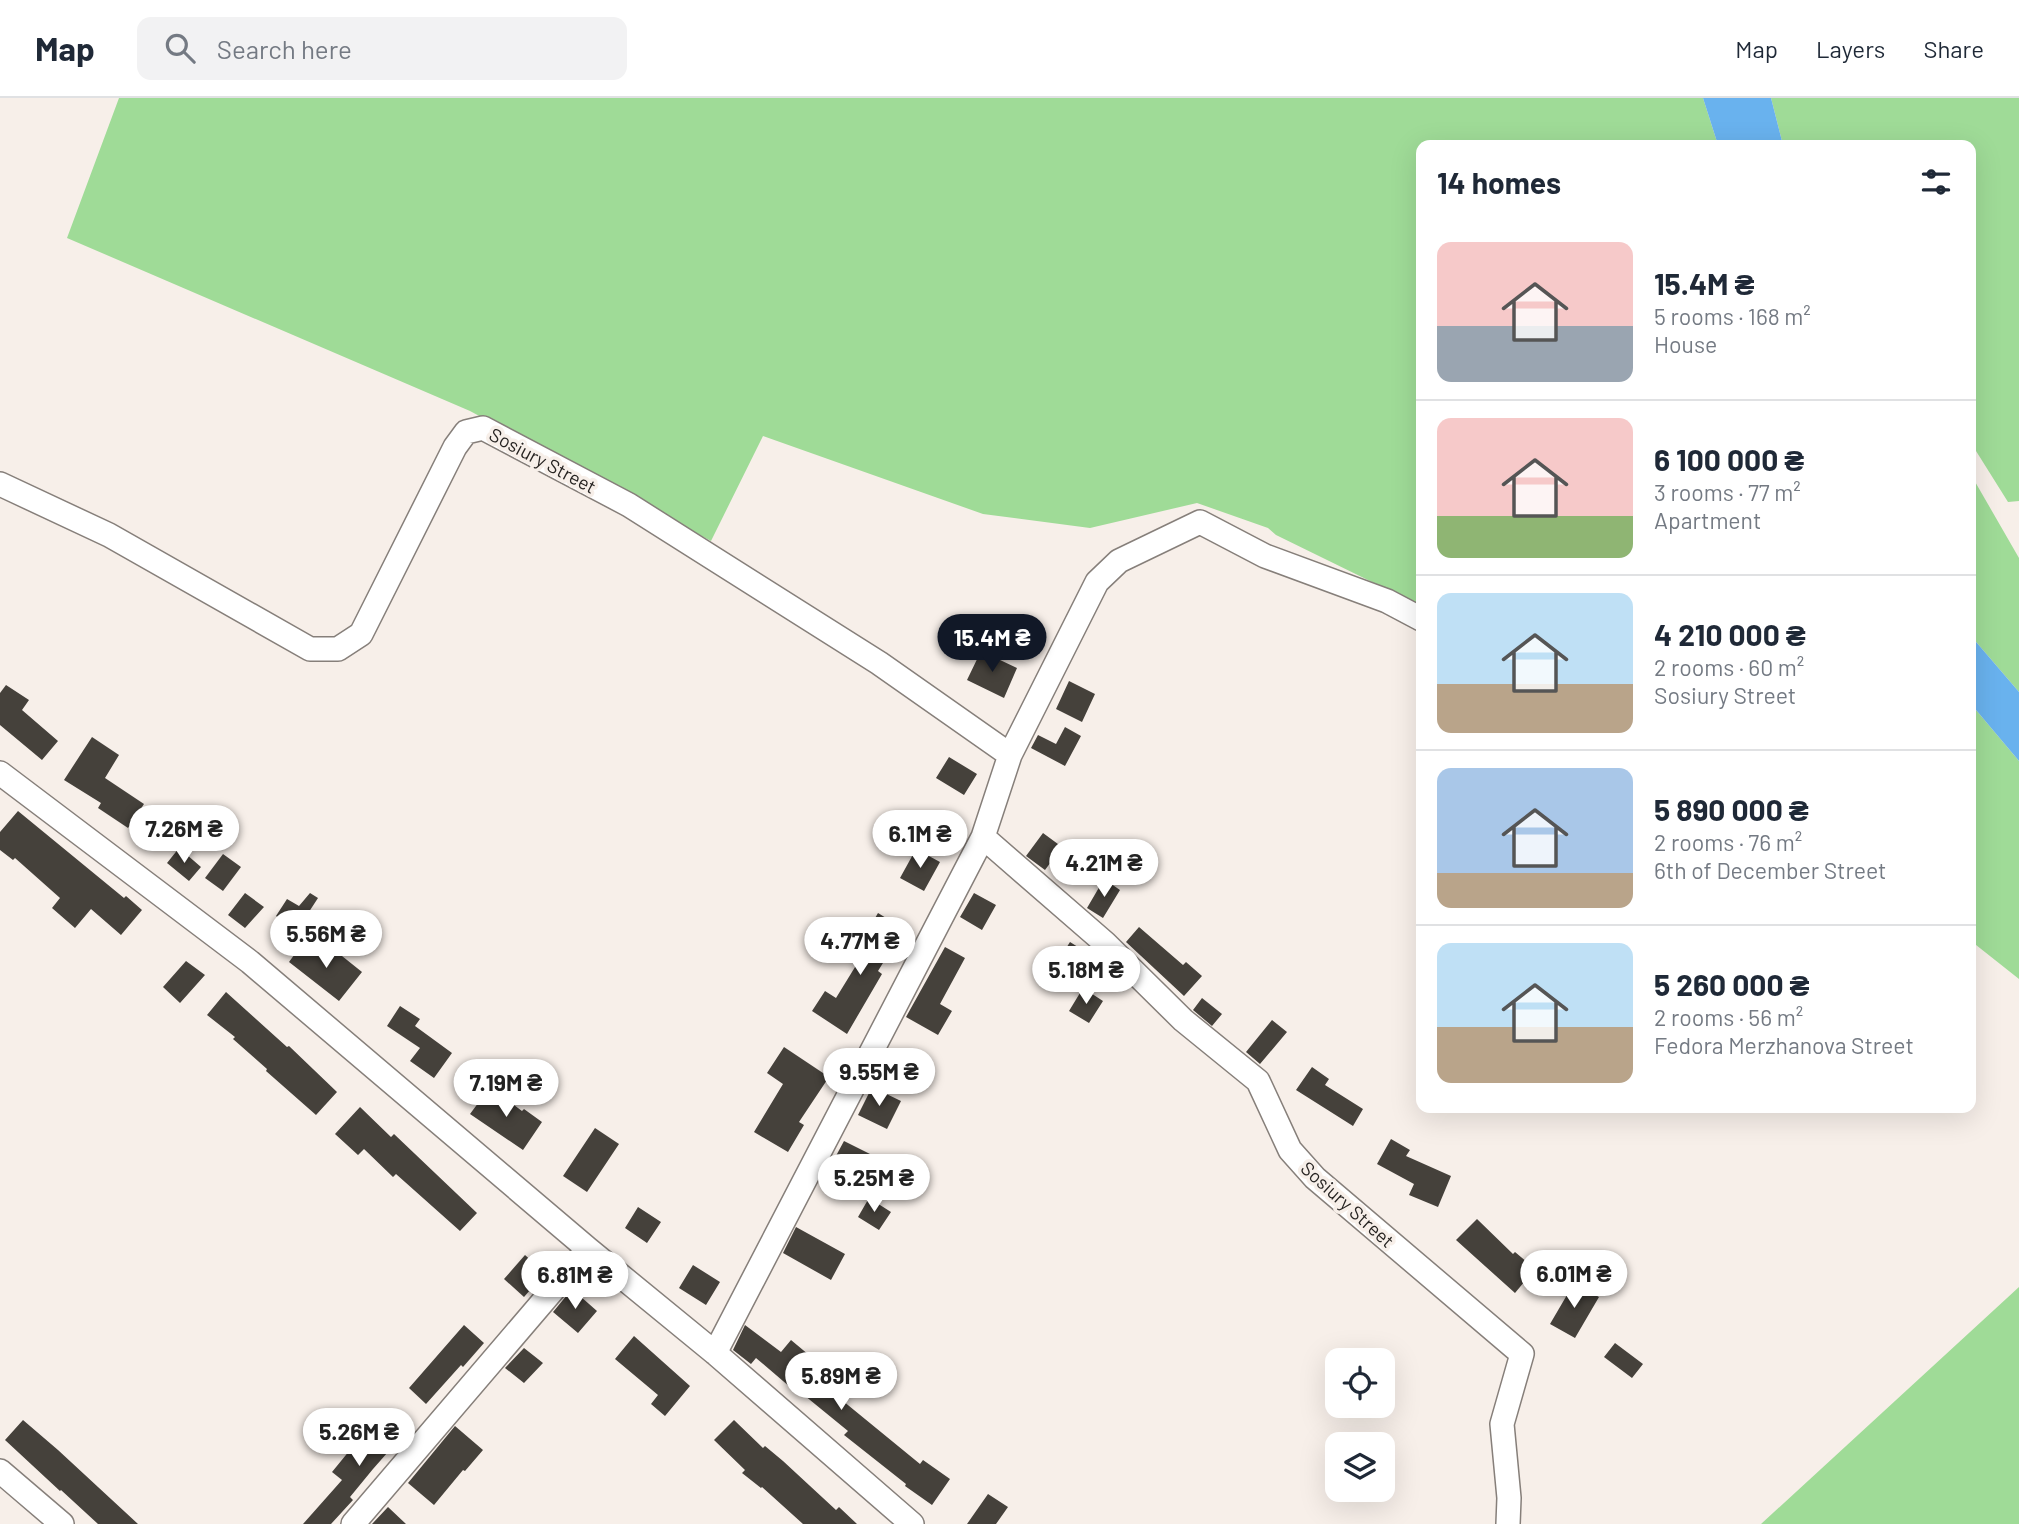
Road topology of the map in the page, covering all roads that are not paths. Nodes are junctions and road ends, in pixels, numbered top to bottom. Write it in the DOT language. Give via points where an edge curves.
graph roads {
  1 [pos="0,484"];
  2 [pos="1416,616"];
  3 [pos="1010,755"];
  4 [pos="0,773"];
  5 [pos="983,837"];
  6 [pos="588,1249"];
  7 [pos="715,1353"];
  8 [pos="0,1471"];
  9 [pos="62,1524"];
  10 [pos="354,1524"];
  11 [pos="912,1524"];
  12 [pos="1508,1524"];
  1 -- 3 [label="street, Sosiury Street" via="109,535 310,649 338,649 362,634 456,447 466,432 483,428 629,505 879,663"];
  2 -- 3 [label="street" via="1265,556 1200,522 1119,561 1097,582"];
  3 -- 5 [label="street"];
  4 -- 6 [label="street" via="250,962"];
  5 -- 7 [label="street"];
  5 -- 12 [label="street, Sosiury Street" via="1105,943 1183,1020 1258,1081 1290,1150 1315,1178 1522,1354 1502,1424"];
  6 -- 7 [label="street"];
  6 -- 10 [label="street"];
  7 -- 11 [label="street"];
  8 -- 9 [label="street"];
}
